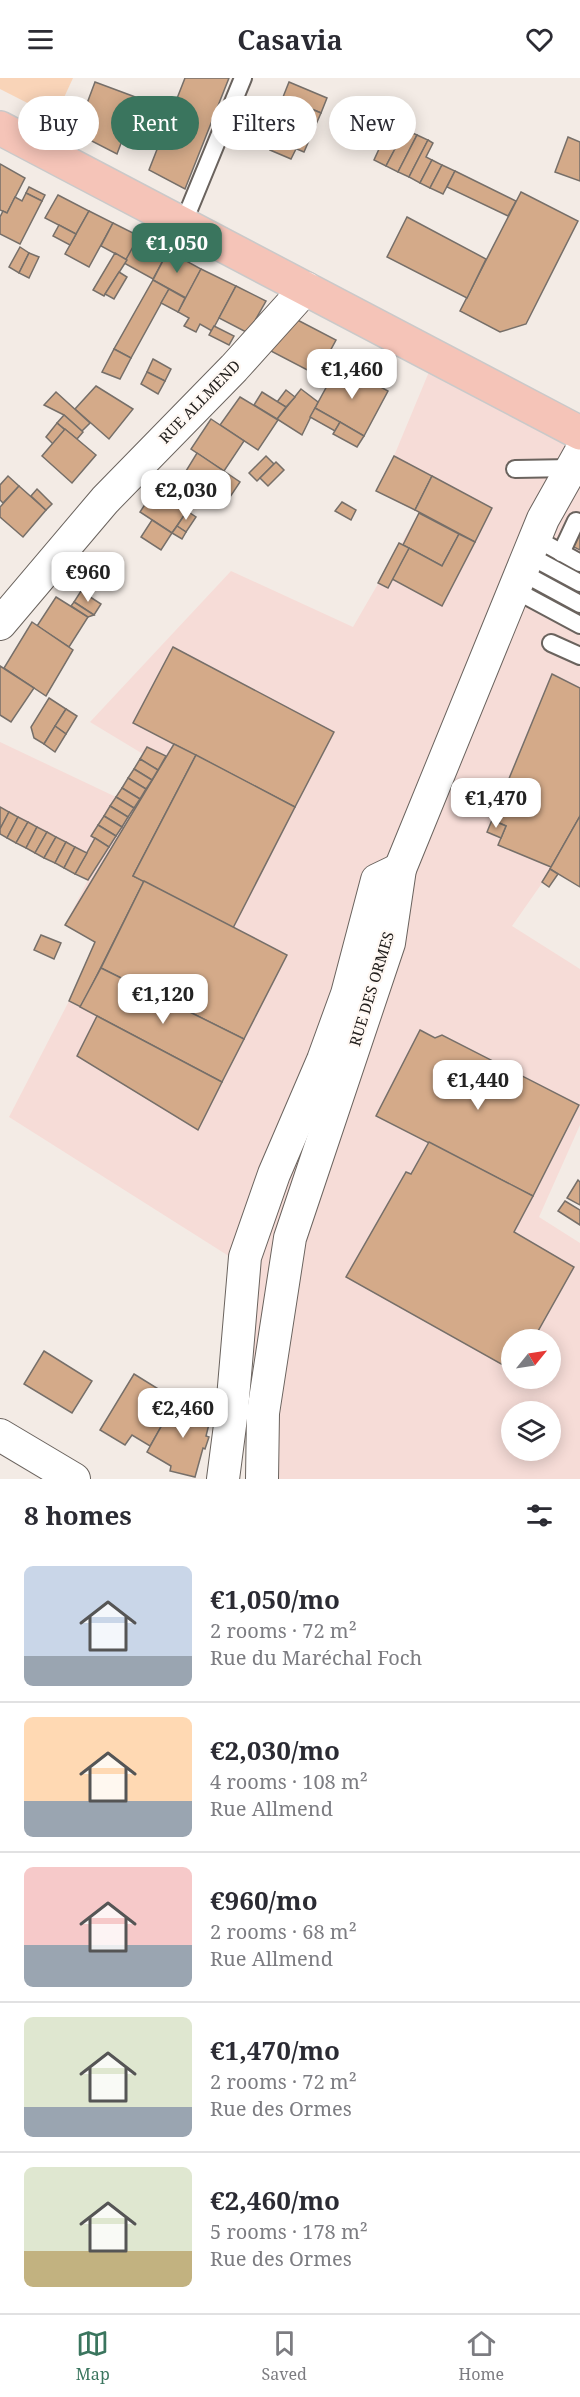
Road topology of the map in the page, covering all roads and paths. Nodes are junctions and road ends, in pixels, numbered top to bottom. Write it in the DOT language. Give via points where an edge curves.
graph roads {
  1 [pos="243,78"];
  2 [pos="0,128"];
  3 [pos="183,224"];
  4 [pos="306,288"];
  5 [pos="580,433"];
  6 [pos="576,461"];
  7 [pos="515,469"];
  8 [pos="576,521"];
  9 [pos="532,561"];
  10 [pos="580,563"];
  11 [pos="580,583"];
  12 [pos="580,604"];
  13 [pos="0,624"];
  14 [pos="580,625"];
  15 [pos="551,643"];
  16 [pos="580,656"];
  17 [pos="400,869"];
  18 [pos="0,1435"];
  19 [pos="74,1479"];
  20 [pos="223,1479"];
  21 [pos="262,1479"];
  1 -- 3 [label="lane"];
  2 -- 3 [label="main road"];
  3 -- 4 [label="main road"];
  4 -- 5 [label="main road"];
  4 -- 13 [label="street, RUE ALLMEND" via="105,500"];
  6 -- 7 [label="lane"];
  6 -- 9 [label="street, RUE DES ORMES"];
  8 -- 9 [label="lane"];
  9 -- 10 [label="lane"];
  9 -- 11 [label="lane"];
  9 -- 12 [label="lane"];
  9 -- 14 [label="lane"];
  9 -- 17 [label="street, RUE DES ORMES"];
  15 -- 16 [label="lane"];
  17 -- 20 [label="street" via="377,880 347,994 245,1257"];
  17 -- 21 [label="street, RUE DES ORMES" via="389,943 290,1238 263,1413"];
  18 -- 19 [label="street"];
}
